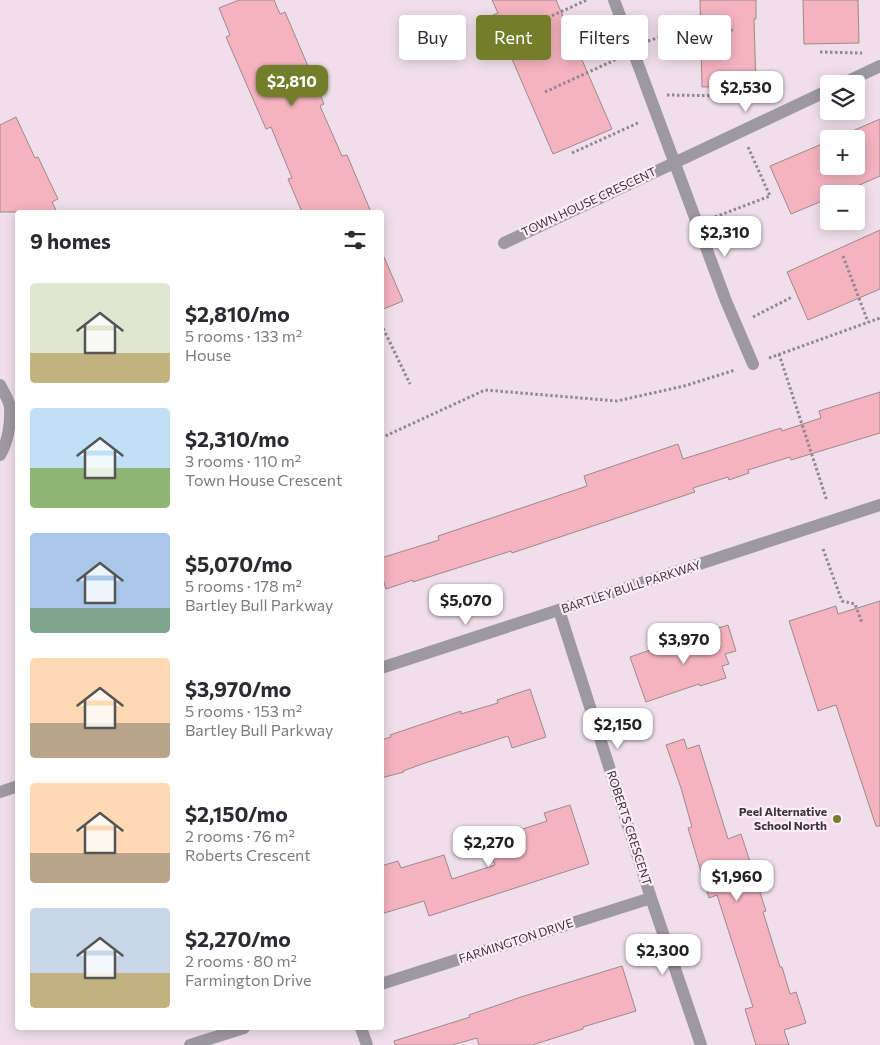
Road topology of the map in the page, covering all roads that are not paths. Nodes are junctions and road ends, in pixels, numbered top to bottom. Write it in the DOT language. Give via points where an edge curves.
graph roads {
  1 [pos="614,0"];
  2 [pos="880,66"];
  3 [pos="861,75"];
  4 [pos="820,94"];
  5 [pos="674,162"];
  6 [pos="504,243"];
  7 [pos="753,364"];
  8 [pos="0,384"];
  9 [pos="0,455"];
  10 [pos="880,505"];
  11 [pos="559,610"];
  12 [pos="384,667"];
  13 [pos="15,787"];
  14 [pos="0,792"];
  15 [pos="651,898"];
  16 [pos="384,983"];
  17 [pos="238,1030"];
  18 [pos="362,1030"];
  19 [pos="190,1045"];
  20 [pos="367,1045"];
  21 [pos="701,1045"];
  1 -- 5 [label="street"];
  2 -- 3 [label="street"];
  4 -- 5 [label="street, TOWN HOUSE CRESCENT"];
  5 -- 6 [label="street, TOWN HOUSE CRESCENT"];
  5 -- 7 [label="street"];
  8 -- 9 [label="street" via="10,406 9,430"];
  10 -- 11 [label="street, BARTLEY BULL PARKWAY"];
  11 -- 12 [label="street, BARTLEY BULL PARKWAY"];
  11 -- 15 [label="street, ROBERTS CRESCENT"];
  13 -- 14 [label="street"];
  15 -- 16 [label="street, FARMINGTON DRIVE"];
  15 -- 21 [label="street, ROBERTS CRESCENT"];
  17 -- 19 [label="street"];
  18 -- 20 [label="street"];
}
